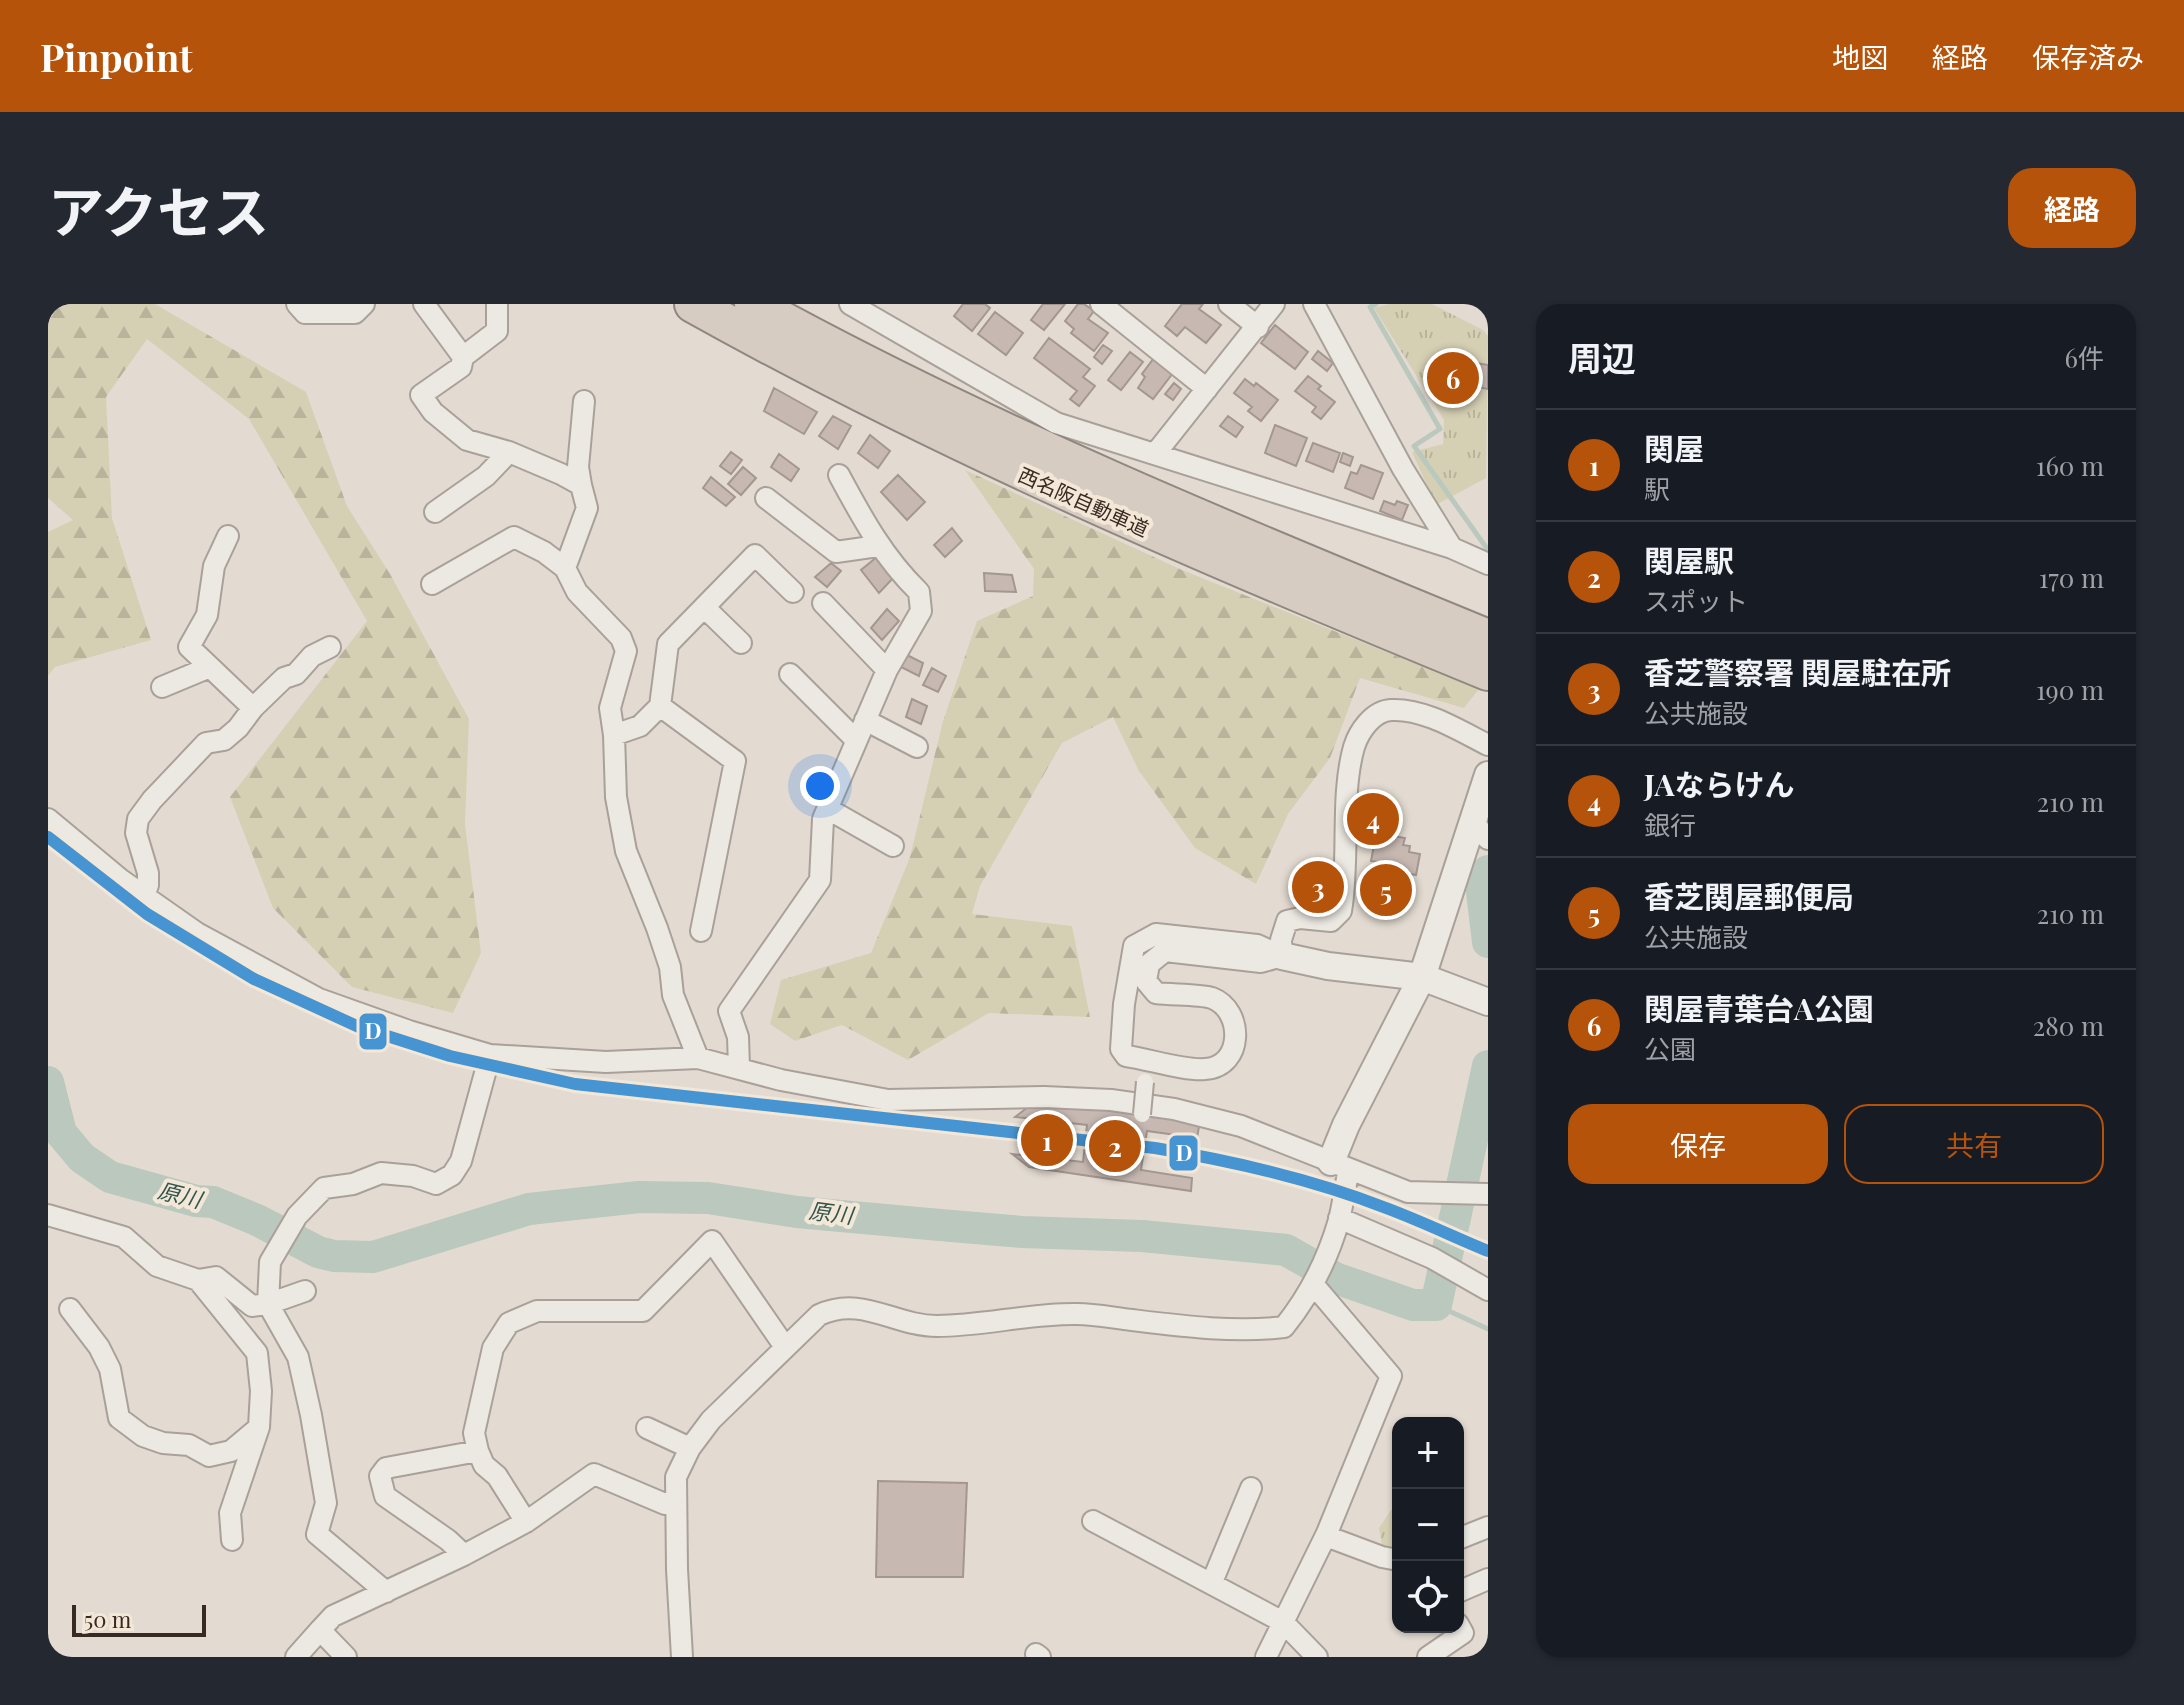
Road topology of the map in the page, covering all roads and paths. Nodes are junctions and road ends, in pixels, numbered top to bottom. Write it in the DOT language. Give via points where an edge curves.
graph roads {
  1 [pos="297,304"];
  2 [pos="364,304"];
  3 [pos="424,304"];
  4 [pos="497,304"];
  5 [pos="693,304"];
  6 [pos="753,304"];
  7 [pos="1101,304"];
  8 [pos="1229,304"];
  9 [pos="1274,304"];
  10 [pos="1314,304"];
  11 [pos="859,306"];
  12 [pos="1258,327"];
  13 [pos="463,357"];
  14 [pos="1207,389"];
  15 [pos="584,401"];
  16 [pos="509,452"];
  17 [pos="1155,454"];
  18 [pos="839,475"];
  19 [pos="581,485"];
  20 [pos="766,498"];
  21 [pos="435,512"];
  22 [pos="228,536"];
  23 [pos="878,546"];
  24 [pos="1452,548"];
  25 [pos="1488,564"];
  26 [pos="565,568"];
  27 [pos="432,584"];
  28 [pos="793,592"];
  29 [pos="823,603"];
  30 [pos="704,607"];
  31 [pos="1488,638"];
  32 [pos="741,643"];
  33 [pos="330,647"];
  34 [pos="210,667"];
  35 [pos="887,670"];
  36 [pos="1488,672"];
  37 [pos="790,674"];
  38 [pos="162,687"];
  39 [pos="660,706"];
  40 [pos="253,708"];
  41 [pos="865,720"];
  42 [pos="614,735"];
  43 [pos="856,740"];
  44 [pos="1488,745"];
  45 [pos="917,747"];
  46 [pos="1488,775"];
  47 [pos="828,809"];
  48 [pos="48,819"];
  49 [pos="1480,830"];
  50 [pos="893,846"];
  51 [pos="144,896"];
  52 [pos="701,931"];
  53 [pos="1282,956"];
  54 [pos="1422,977"];
  55 [pos="1488,1002"];
  56 [pos="490,1055"];
  57 [pos="698,1058"];
  58 [pos="739,1067"];
  59 [pos="1145,1082"];
  60 [pos="1142,1114"];
  61 [pos="1340,1166"];
  62 [pos="1488,1194"];
  63 [pos="48,1215"];
  64 [pos="1339,1218"];
  65 [pos="198,1280"];
  66 [pos="1313,1284"];
  67 [pos="1488,1290"];
  68 [pos="305,1291"];
  69 [pos="268,1304"];
  70 [pos="70,1309"];
  71 [pos="785,1347"];
  72 [pos="259,1427"];
  73 [pos="647,1428"];
  74 [pos="690,1448"];
  75 [pos="478,1451"];
  76 [pos="1251,1488"];
  77 [pos="675,1499"];
  78 [pos="1093,1521"];
  79 [pos="526,1522"];
  80 [pos="1488,1527"];
  81 [pos="1326,1536"];
  82 [pos="1464,1537"];
  83 [pos="232,1540"];
  84 [pos="464,1555"];
  85 [pos="1392,1559"];
  86 [pos="1488,1579"];
  87 [pos="1212,1582"];
  88 [pos="1464,1589"];
  89 [pos="386,1592"];
  90 [pos="1283,1622"];
  91 [pos="320,1630"];
  92 [pos="1463,1633"];
  93 [pos="296,1657"];
  94 [pos="346,1657"];
  95 [pos="682,1657"];
  96 [pos="1266,1657"];
  97 [pos="1317,1657"];
  98 [pos="1428,1657"];
  1 -- 2 [label="street" via="305,313 325,314 355,313"];
  3 -- 13 [label="street"];
  4 -- 13 [label="street" via="497,331"];
  5 -- 36 [label="highway, 西名阪自動車道" via="999,462"];
  6 -- 31 [label="highway, 西名阪自動車道" via="1009,433"];
  7 -- 14 [label="street"];
  8 -- 12 [label="street"];
  9 -- 12 [label="street"];
  10 -- 24 [label="street"];
  11 -- 17 [label="street" via="1056,423"];
  12 -- 14 [label="street"];
  13 -- 16 [label="street" via="461,367 421,395 467,440"];
  14 -- 17 [label="street"];
  15 -- 19 [label="street"];
  16 -- 19 [label="street"];
  16 -- 21 [label="street" via="486,476"];
  17 -- 24 [label="street"];
  18 -- 23 [label="street"];
  19 -- 26 [label="street" via="587,508"];
  20 -- 23 [label="street" via="836,552"];
  22 -- 34 [label="street" via="214,566 207,615 189,647"];
  23 -- 35 [label="street" via="919,592 921,611"];
  24 -- 25 [label="street"];
  26 -- 27 [label="street" via="514,537"];
  26 -- 42 [label="street" via="577,592 621,638 626,651 610,708"];
  28 -- 30 [label="street" via="755,555"];
  29 -- 35 [label="street"];
  30 -- 32 [label="street"];
  30 -- 39 [label="street" via="668,644"];
  33 -- 40 [label="street" via="284,678"];
  34 -- 38 [label="street"];
  34 -- 40 [label="street"];
  35 -- 41 [label="street"];
  37 -- 43 [label="street"];
  39 -- 42 [label="street" via="640,726"];
  39 -- 52 [label="street" via="735,761"];
  40 -- 51 [label="street" via="224,740 206,743 138,819 136,833 148,873"];
  41 -- 43 [label="street"];
  41 -- 45 [label="street"];
  42 -- 57 [label="street" via="616,797 626,851"];
  43 -- 47 [label="street"];
  44 -- 53 [label="street" via="1416,713 1389,709 1374,716 1355,745 1350,769 1341,911 1331,921 1287,921"];
  46 -- 49 [label="street"];
  47 -- 50 [label="street"];
  47 -- 58 [label="street" via="820,880 729,1011 738,1037"];
  48 -- 51 [label="street"];
  49 -- 54 [label="street"];
  51 -- 56 [label="street" via="197,933 319,999"];
  53 -- 53 [label="street" via="1261,962 1165,951 1149,964 1146,981 1156,993 1212,998 1230,1012 1233,1054 1222,1066 1203,1070 1126,1056 1121,1049 1134,946 1156,934 1257,945"];
  53 -- 54 [label="street"];
  54 -- 55 [label="street"];
  54 -- 61 [label="street" via="1346,1125"];
  56 -- 57 [label="street" via="606,1062"];
  56 -- 69 [label="street" via="461,1161 452,1175 436,1184 381,1173 324,1188 297,1216 270,1262"];
  57 -- 58 [label="street"];
  58 -- 61 [label="street" via="888,1100 1044,1097 1174,1109 1241,1126"];
  59 -- 60 [label="street, bridge"];
  61 -- 62 [label="street" via="1408,1192"];
  61 -- 64 [label="street"];
  63 -- 65 [label="street" via="124,1237 157,1266"];
  64 -- 66 [label="street"];
  64 -- 67 [label="street" via="1432,1258"];
  65 -- 69 [label="street" via="216,1277 252,1306"];
  65 -- 72 [label="street" via="257,1353"];
  66 -- 71 [label="street" via="1284,1327 1160,1324 1080,1314 938,1326 860,1307 819,1315"];
  66 -- 81 [label="street" via="1391,1376"];
  68 -- 69 [label="street"];
  69 -- 89 [label="street" via="298,1357 308,1400 326,1503 317,1534"];
  70 -- 72 [label="street" via="110,1369 119,1418 143,1436 189,1445 209,1456 231,1451"];
  71 -- 74 [label="street"];
  71 -- 75 [label="street" via="712,1241 643,1311 537,1311 509,1323 493,1348 474,1433"];
  72 -- 83 [label="street" via="230,1513"];
  73 -- 74 [label="street"];
  74 -- 77 [label="street" via="676,1477"];
  75 -- 79 [label="street"];
  75 -- 84 [label="street" via="386,1468 380,1476 385,1496"];
  76 -- 87 [label="street"];
  77 -- 79 [label="street" via="665,1504 594,1474"];
  77 -- 95 [label="street"];
  78 -- 87 [label="street"];
  79 -- 84 [label="street"];
  80 -- 82 [label="street"];
  81 -- 85 [label="street"];
  81 -- 90 [label="street"];
  84 -- 89 [label="street"];
  86 -- 88 [label="street"];
  87 -- 90 [label="street"];
  89 -- 91 [label="street" via="333,1616"];
  90 -- 96 [label="street"];
  90 -- 97 [label="street"];
  91 -- 93 [label="street"];
  91 -- 94 [label="street"];
  92 -- 98 [label="street"];
}
